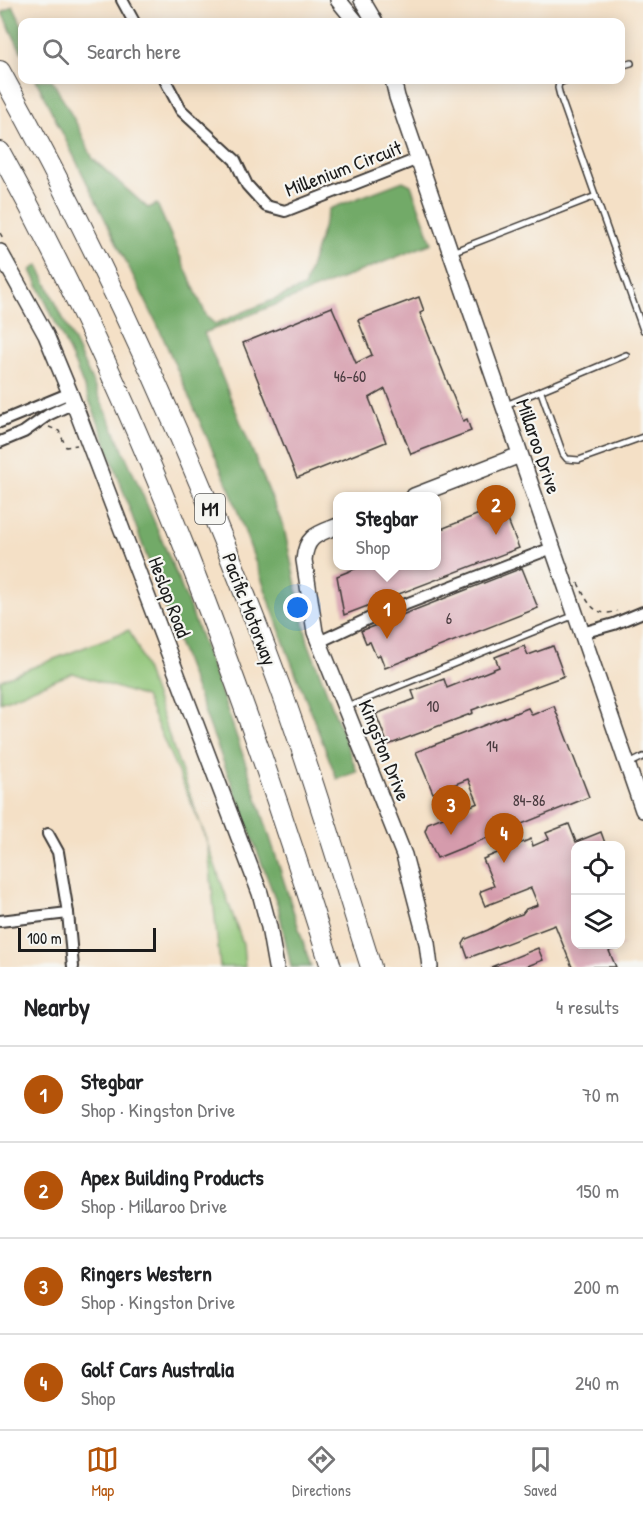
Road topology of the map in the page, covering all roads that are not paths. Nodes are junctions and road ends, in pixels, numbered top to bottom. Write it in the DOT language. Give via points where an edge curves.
graph roads {
  1 [pos="122,0"];
  2 [pos="338,0"];
  3 [pos="362,0"];
  4 [pos="132,18"];
  5 [pos="353,18"];
  6 [pos="373,18"];
  7 [pos="631,63"];
  8 [pos="625,65"];
  9 [pos="0,71"];
  10 [pos="167,84"];
  11 [pos="390,84"];
  12 [pos="394,84"];
  13 [pos="559,84"];
  14 [pos="396,97"];
  15 [pos="0,152"];
  16 [pos="418,159"];
  17 [pos="596,196"];
  18 [pos="0,252"];
  19 [pos="450,253"];
  20 [pos="643,330"];
  21 [pos="626,355"];
  22 [pos="541,392"];
  23 [pos="72,398"];
  24 [pos="503,406"];
  25 [pos="0,422"];
  26 [pos="643,437"];
  27 [pos="0,442"];
  28 [pos="520,454"];
  29 [pos="424,492"];
  30 [pos="333,528"];
  31 [pos="552,548"];
  32 [pos="643,612"];
  33 [pos="575,615"];
  34 [pos="582,633"];
  35 [pos="319,642"];
  36 [pos="346,708"];
  37 [pos="643,757"];
  38 [pos="628,765"];
  39 [pos="643,810"];
  40 [pos="48,834"];
  41 [pos="68,914"];
  42 [pos="0,921"];
  43 [pos="73,967"];
  44 [pos="276,967"];
  45 [pos="330,967"];
  46 [pos="371,967"];
  47 [pos="430,967"];
  1 -- 4 [label="street"];
  2 -- 5 [label="street"];
  3 -- 6 [label="street"];
  7 -- 8 [label="lane"];
  9 -- 46 [label="highway, Pacific Motorway / M1" via="108,278 220,532 280,687"];
  10 -- 16 [label="street, Millenium Circuit" via="181,110 235,160 247,185 266,206 285,211"];
  11 -- 14 [label="street, Millaroo Drive"];
  12 -- 14 [label="street, Millaroo Drive"];
  13 -- 17 [label="lane"];
  14 -- 16 [label="street, Millaroo Drive"];
  15 -- 45 [label="highway, Pacific Motorway / M1" via="73,294 189,557 256,736"];
  16 -- 19 [label="street, Millaroo Drive"];
  17 -- 19 [label="lane"];
  17 -- 20 [label="lane"];
  18 -- 23 [label="street, Heslop Road" via="46,335"];
  19 -- 24 [label="street, Millaroo Drive"];
  21 -- 22 [label="lane"];
  22 -- 24 [label="lane"];
  22 -- 26 [label="lane" via="567,459 579,460"];
  23 -- 25 [label="street"];
  23 -- 27 [label="street" via="28,430"];
  23 -- 44 [label="street, Heslop Road" via="261,893"];
  24 -- 28 [label="street, Millaroo Drive"];
  28 -- 29 [label="street"];
  28 -- 31 [label="street, Millaroo Drive"];
  30 -- 35 [label="street, Kingston Drive" via="315,535 305,549"];
  31 -- 33 [label="street, Millaroo Drive"];
  31 -- 35 [label="street" via="372,617"];
  32 -- 34 [label="street"];
  33 -- 34 [label="street, Millaroo Drive"];
  33 -- 36 [label="lane"];
  34 -- 38 [label="street, Millaroo Drive"];
  35 -- 36 [label="street, Kingston Drive"];
  36 -- 47 [label="street, Kingston Drive" via="404,855"];
  37 -- 38 [label="lane"];
  38 -- 39 [label="street, Millaroo Drive"];
  40 -- 41 [label="street" via="58,852"];
  41 -- 42 [label="street"];
  41 -- 43 [label="street"];
}
